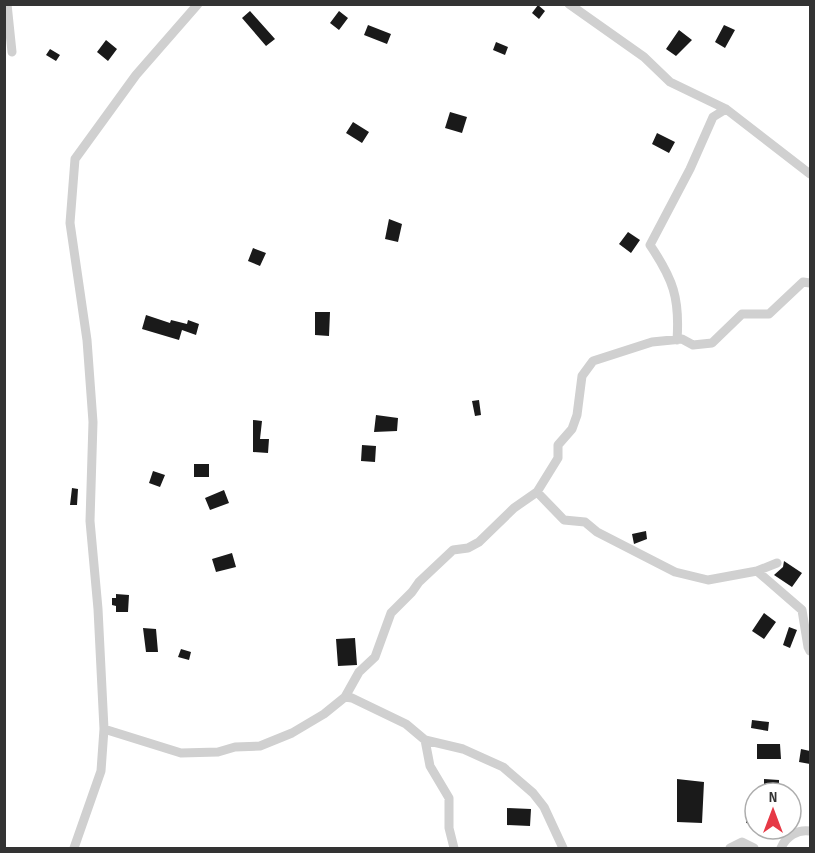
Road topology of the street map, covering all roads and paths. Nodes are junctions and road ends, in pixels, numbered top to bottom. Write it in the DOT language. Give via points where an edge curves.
graph roads {
  1 [pos="7,4"];
  2 [pos="198,4"];
  3 [pos="569,4"];
  4 [pos="12,52"];
  5 [pos="726,109"];
  6 [pos="810,174"];
  7 [pos="810,283"];
  8 [pos="677,340"];
  9 [pos="537,492"];
  10 [pos="777,563"];
  11 [pos="757,571"];
  12 [pos="810,651"];
  13 [pos="345,697"];
  14 [pos="104,729"];
  15 [pos="425,740"];
  16 [pos="810,831"];
  17 [pos="74,849"];
  18 [pos="454,849"];
  19 [pos="563,849"];
  20 [pos="730,849"];
  21 [pos="754,849"];
  22 [pos="781,849"];
  1 -- 4 [label="street"];
  2 -- 14 [label="street" via="136,75 75,159 70,223 87,340 92,411 90,521 99,609"];
  3 -- 5 [label="street" via="644,57 670,82"];
  5 -- 6 [label="street"];
  5 -- 8 [label="street" via="713,117 650,245 669,273 679,313"];
  7 -- 8 [label="street" via="803,282 769,314 742,314 712,343 693,345"];
  8 -- 9 [label="street" via="652,342 593,362 582,376 572,429 558,445 558,458"];
  9 -- 11 [label="street" via="564,520 585,522 675,572 708,580"];
  9 -- 13 [label="street" via="479,542 453,550 419,582 391,613 375,657 359,672"];
  10 -- 11 [label="street"];
  11 -- 12 [label="street" via="802,610"];
  13 -- 14 [label="street" via="292,733 260,746 218,752 181,753"];
  13 -- 15 [label="street" via="406,724"];
  14 -- 17 [label="street" via="101,771"];
  15 -- 18 [label="street" via="430,766 449,798 448,828"];
  15 -- 19 [label="street" via="463,749 503,767 544,807"];
  16 -- 22 [label="street" via="800,830 790,836"];
  20 -- 21 [label="street" via="742,842"];
}
